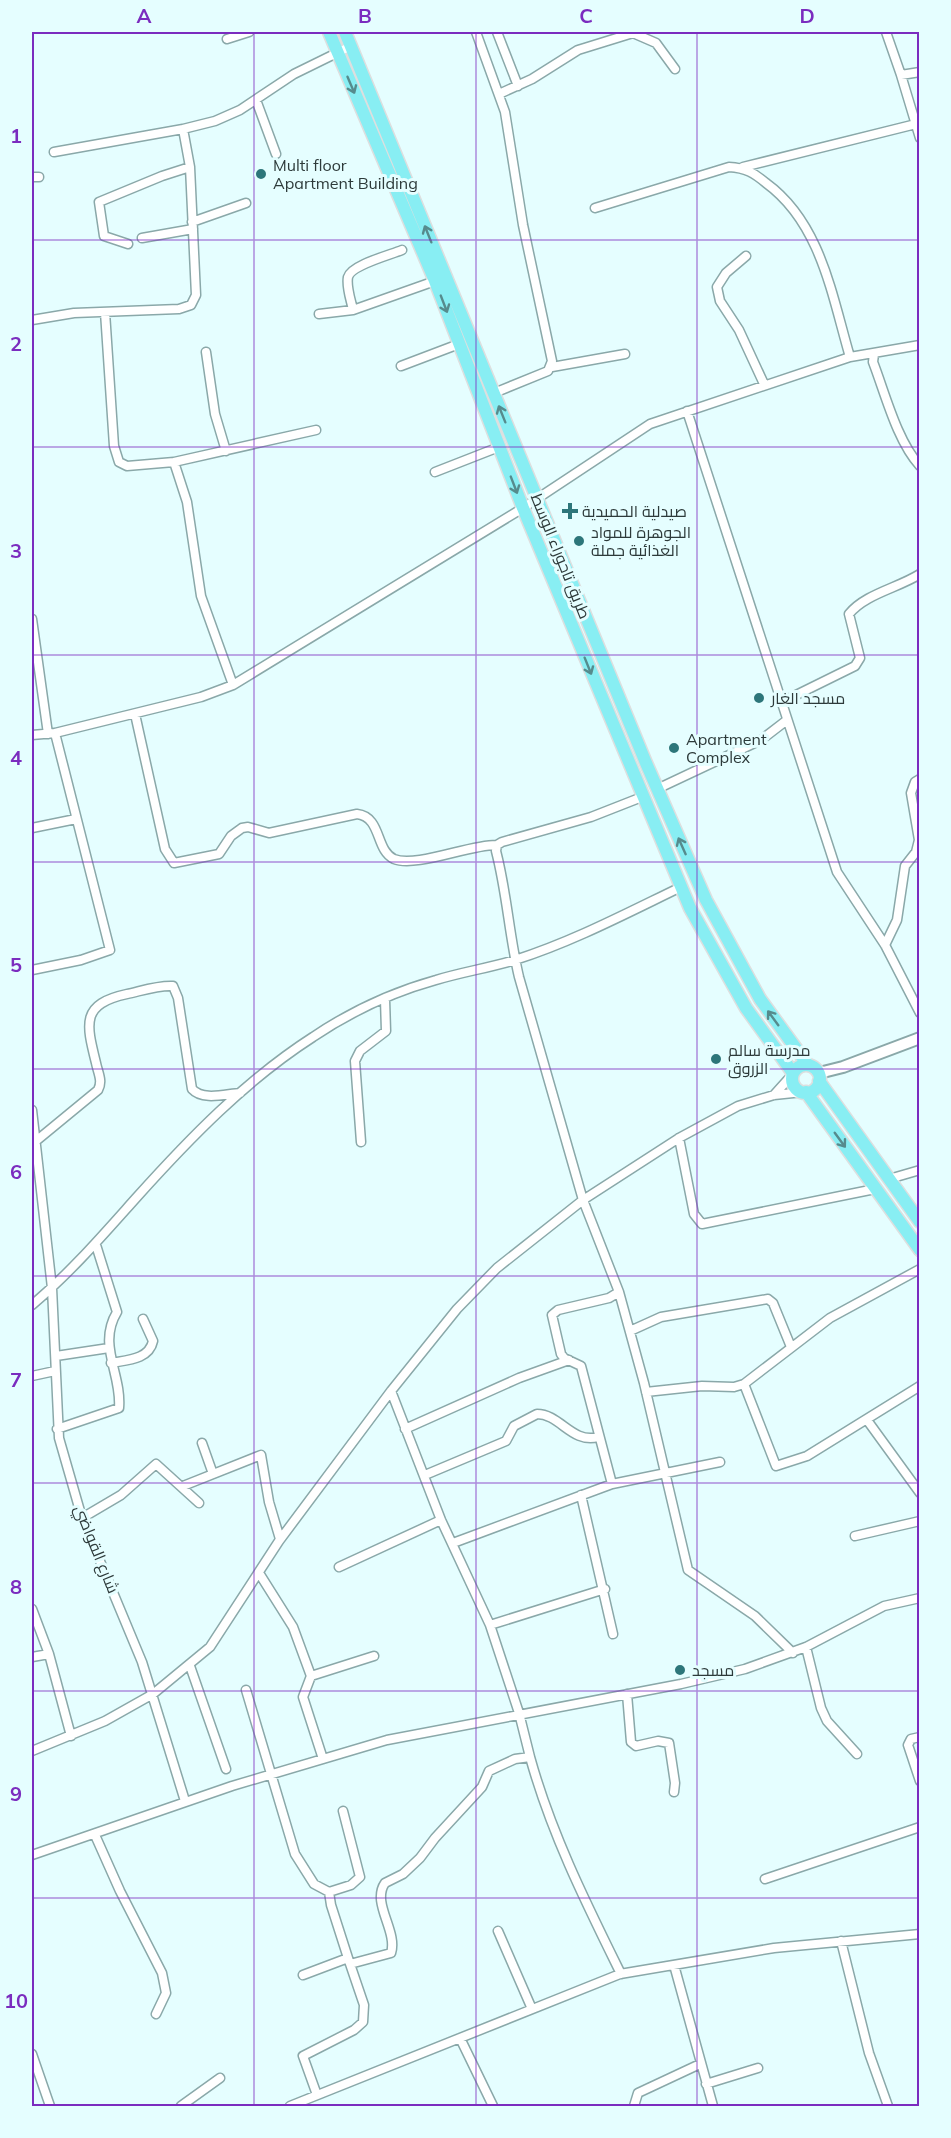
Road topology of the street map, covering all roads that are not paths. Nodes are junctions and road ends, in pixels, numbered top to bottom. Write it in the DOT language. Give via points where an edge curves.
graph roads {
  1 [pos="249,32"];
  2 [pos="329,32"];
  3 [pos="345,32"];
  4 [pos="476,32"];
  5 [pos="497,32"];
  6 [pos="886,32"];
  7 [pos="227,39"];
  8 [pos="351,46"];
  9 [pos="337,52"];
  10 [pos="675,69"];
  11 [pos="920,72"];
  12 [pos="901,75"];
  13 [pos="518,86"];
  14 [pos="499,94"];
  15 [pos="256,100"];
  16 [pos="916,124"];
  17 [pos="183,129"];
  18 [pos="920,138"];
  19 [pos="54,152"];
  20 [pos="276,154"];
  21 [pos="190,167"];
  22 [pos="739,168"];
  23 [pos="246,203"];
  24 [pos="595,208"];
  25 [pos="192,225"];
  26 [pos="142,238"];
  27 [pos="128,244"];
  28 [pos="402,250"];
  29 [pos="746,256"];
  30 [pos="435,281"];
  31 [pos="353,310"];
  32 [pos="105,312"];
  33 [pos="319,314"];
  34 [pos="32,320"];
  35 [pos="459,344"];
  36 [pos="920,345"];
  37 [pos="206,352"];
  38 [pos="626,354"];
  39 [pos="874,354"];
  40 [pos="850,357"];
  41 [pos="401,366"];
  42 [pos="552,367"];
  43 [pos="764,384"];
  44 [pos="494,393"];
  45 [pos="687,411"];
  46 [pos="316,430"];
  47 [pos="500,447"];
  48 [pos="226,451"];
  49 [pos="174,462"];
  50 [pos="920,466"];
  51 [pos="435,472"];
  52 [pos="537,499"];
  53 [pos="523,508"];
  54 [pos="920,574"];
  55 [pos="32,619"];
  56 [pos="233,685"];
  57 [pos="782,702"];
  58 [pos="135,714"];
  59 [pos="787,720"];
  60 [pos="52,734"];
  61 [pos="32,735"];
  62 [pos="920,779"];
  63 [pos="657,789"];
  64 [pos="642,797"];
  65 [pos="76,819"];
  66 [pos="32,828"];
  67 [pos="497,845"];
  68 [pos="681,887"];
  69 [pos="885,945"];
  70 [pos="515,960"];
  71 [pos="32,970"];
  72 [pos="385,999"];
  73 [pos="920,1013"];
  74 [pos="920,1038"];
  75 [pos="808,1065"];
  76 [pos="793,1074"];
  77 [pos="819,1077"];
  78 [pos="240,1092"];
  79 [pos="804,1092"];
  80 [pos="774,1095"];
  81 [pos="32,1110"];
  82 [pos="680,1138"];
  83 [pos="36,1141"];
  84 [pos="361,1142"];
  85 [pos="920,1170"];
  86 [pos="889,1179"];
  87 [pos="875,1189"];
  88 [pos="583,1200"];
  89 [pos="920,1222"];
  90 [pos="96,1245"];
  91 [pos="920,1250"];
  92 [pos="920,1269"];
  93 [pos="52,1288"];
  94 [pos="619,1292"];
  95 [pos="32,1305"];
  96 [pos="143,1319"];
  97 [pos="630,1331"];
  98 [pos="791,1347"];
  99 [pos="108,1348"];
  100 [pos="56,1356"];
  101 [pos="569,1360"];
  102 [pos="111,1363"];
  103 [pos="55,1371"];
  104 [pos="32,1376"];
  105 [pos="744,1384"];
  106 [pos="920,1386"];
  107 [pos="391,1391"];
  108 [pos="646,1392"];
  109 [pos="867,1420"];
  110 [pos="57,1429"];
  111 [pos="405,1429"];
  112 [pos="598,1437"];
  113 [pos="202,1443"];
  114 [pos="720,1462"];
  115 [pos="664,1472"];
  116 [pos="213,1474"];
  117 [pos="425,1475"];
  118 [pos="612,1484"];
  119 [pos="183,1486"];
  120 [pos="920,1493"];
  121 [pos="581,1495"];
  122 [pos="199,1503"];
  123 [pos="82,1518"];
  124 [pos="441,1520"];
  125 [pos="920,1521"];
  126 [pos="855,1536"];
  127 [pos="280,1539"];
  128 [pos="453,1543"];
  129 [pos="339,1567"];
  130 [pos="259,1573"];
  131 [pos="605,1588"];
  132 [pos="920,1598"];
  133 [pos="32,1609"];
  134 [pos="490,1625"];
  135 [pos="613,1634"];
  136 [pos="806,1647"];
  137 [pos="793,1653"];
  138 [pos="49,1654"];
  139 [pos="374,1656"];
  140 [pos="32,1657"];
  141 [pos="190,1665"];
  142 [pos="312,1676"];
  143 [pos="246,1690"];
  144 [pos="153,1694"];
  145 [pos="627,1694"];
  146 [pos="519,1713"];
  147 [pos="71,1737"];
  148 [pos="920,1737"];
  149 [pos="32,1751"];
  150 [pos="857,1754"];
  151 [pos="530,1756"];
  152 [pos="323,1759"];
  153 [pos="226,1769"];
  154 [pos="271,1775"];
  155 [pos="920,1780"];
  156 [pos="674,1792"];
  157 [pos="185,1801"];
  158 [pos="343,1811"];
  159 [pos="920,1827"];
  160 [pos="95,1835"];
  161 [pos="32,1855"];
  162 [pos="765,1879"];
  163 [pos="329,1892"];
  164 [pos="498,1930"];
  165 [pos="920,1934"];
  166 [pos="841,1941"];
  167 [pos="349,1961"];
  168 [pos="674,1965"];
  169 [pos="621,1974"];
  170 [pos="303,1975"];
  171 [pos="532,2009"];
  172 [pos="156,2014"];
  173 [pos="460,2038"];
  174 [pos="32,2054"];
  175 [pos="700,2064"];
  176 [pos="758,2068"];
  177 [pos="220,2078"];
  178 [pos="706,2084"];
  179 [pos="317,2095"];
  180 [pos="50,2106"];
  181 [pos="181,2106"];
  182 [pos="290,2106"];
  183 [pos="492,2106"];
  184 [pos="634,2106"];
  185 [pos="713,2106"];
  186 [pos="888,2106"];
  1 -- 7 [label="street"];
  2 -- 9 [label="main road"];
  3 -- 8 [label="main road, طريق تاجوراء الوسط"];
  4 -- 14 [label="street"];
  5 -- 13 [label="street"];
  6 -- 12 [label="street"];
  8 -- 9 [label="street"];
  44 -- 8 [label="main road, طريق تاجوراء الوسط, one-way"];
  9 -- 15 [label="street"];
  9 -- 30 [label="main road, one-way"];
  10 -- 13 [label="street" via="656,43 633,33 578,50"];
  11 -- 12 [label="street"];
  12 -- 16 [label="street"];
  13 -- 14 [label="street"];
  14 -- 42 [label="street"];
  15 -- 17 [label="street" via="215,121"];
  15 -- 20 [label="street"];
  16 -- 18 [label="street"];
  16 -- 22 [label="street"];
  17 -- 19 [label="street"];
  17 -- 21 [label="street"];
  21 -- 25 [label="street"];
  21 -- 27 [label="street" via="99,202 104,236"];
  22 -- 24 [label="street" via="702,175"];
  22 -- 40 [label="street" via="749,170 771,187 803,220"];
  23 -- 25 [label="street"];
  25 -- 26 [label="street"];
  25 -- 32 [label="street" via="196,295 191,305 179,309"];
  28 -- 31 [label="street" via="349,273"];
  29 -- 43 [label="street" via="717,287 720,301 739,330"];
  30 -- 31 [label="street"];
  30 -- 35 [label="main road, one-way"];
  31 -- 33 [label="street"];
  32 -- 34 [label="street"];
  32 -- 49 [label="street" via="116,455 127,466"];
  35 -- 41 [label="street"];
  35 -- 47 [label="main road"];
  36 -- 39 [label="street"];
  37 -- 48 [label="street" via="215,414"];
  38 -- 42 [label="street"];
  39 -- 40 [label="street"];
  39 -- 50 [label="street" via="873,362 890,409"];
  40 -- 43 [label="street"];
  42 -- 44 [label="street"];
  43 -- 45 [label="street"];
  52 -- 44 [label="main road, طريق تاجوراء الوسط, one-way"];
  45 -- 52 [label="street" via="635,432"];
  45 -- 57 [label="street"];
  46 -- 48 [label="street"];
  47 -- 51 [label="street"];
  47 -- 53 [label="main road, one-way"];
  48 -- 49 [label="street"];
  49 -- 56 [label="street" via="187,502 201,596"];
  52 -- 53 [label="street"];
  52 -- 63 [label="main road, طريق تاجوراء الوسط"];
  53 -- 56 [label="street"];
  53 -- 64 [label="main road, one-way"];
  54 -- 57 [label="street" via="859,604 849,615 860,658 855,666"];
  55 -- 60 [label="street"];
  56 -- 58 [label="street"];
  57 -- 59 [label="street"];
  58 -- 60 [label="street"];
  58 -- 67 [label="street" via="165,849 174,863 219,854 242,828 269,833 357,814 370,819 396,860"];
  59 -- 63 [label="street" via="742,750"];
  59 -- 69 [label="street" via="837,872"];
  60 -- 61 [label="street"];
  60 -- 65 [label="street"];
  62 -- 69 [label="street" via="911,793 919,840 916,852 905,866 897,920"];
  75 -- 63 [label="main road, طريق تاجوراء الوسط, one-way" via="760,999 706,900"];
  64 -- 67 [label="street"];
  64 -- 68 [label="main road"];
  65 -- 66 [label="street"];
  65 -- 71 [label="street" via="110,950"];
  67 -- 70 [label="street"];
  68 -- 70 [label="street"];
  68 -- 76 [label="main road" via="746,1008"];
  69 -- 73 [label="street"];
  70 -- 72 [label="street" via="435,980"];
  70 -- 88 [label="street"];
  72 -- 78 [label="street" via="313,1037"];
  72 -- 84 [label="street" via="386,1031 360,1051 355,1061"];
  74 -- 77 [label="street"];
  75 -- 76 [label="main road" via="800,1066"];
  75 -- 77 [label="main road"];
  76 -- 79 [label="main road" via="794,1086"];
  76 -- 80 [label="street"];
  77 -- 79 [label="main road" via="815,1089"];
  77 -- 86 [label="main road"];
  78 -- 83 [label="street" via="208,1096 192,1089 173,986 108,999 93,1009 91,1016 91,1042 101,1081 98,1090"];
  78 -- 90 [label="street" via="163,1169"];
  79 -- 80 [label="street"];
  79 -- 87 [label="main road, one-way"];
  80 -- 82 [label="street" via="730,1110"];
  81 -- 83 [label="street, شارع القواضي"];
  82 -- 87 [label="street" via="694,1214 702,1224"];
  82 -- 88 [label="street"];
  83 -- 93 [label="street, شارع القواضي"];
  85 -- 86 [label="street"];
  86 -- 89 [label="main road"];
  87 -- 91 [label="main road"];
  88 -- 94 [label="street"];
  88 -- 107 [label="street" via="497,1268"];
  90 -- 93 [label="street"];
  90 -- 99 [label="street" via="117,1312 109,1329"];
  92 -- 98 [label="street" via="830,1318"];
  93 -- 95 [label="street"];
  93 -- 100 [label="street, شارع القواضي"];
  94 -- 97 [label="street"];
  94 -- 101 [label="street" via="554,1312 561,1354"];
  96 -- 102 [label="street" via="153,1341 150,1350"];
  97 -- 98 [label="street" via="661,1317 768,1299"];
  97 -- 108 [label="street"];
  98 -- 105 [label="street"];
  99 -- 100 [label="street"];
  99 -- 102 [label="street"];
  100 -- 103 [label="street, شارع القواضي"];
  101 -- 111 [label="street"];
  101 -- 112 [label="street" via="581,1366 585,1376"];
  102 -- 110 [label="street" via="119,1408"];
  103 -- 104 [label="street"];
  103 -- 110 [label="street, شارع القواضي"];
  105 -- 108 [label="street"];
  105 -- 109 [label="street" via="776,1467 807,1456"];
  106 -- 109 [label="street"];
  107 -- 111 [label="street"];
  107 -- 127 [label="street"];
  108 -- 115 [label="street"];
  109 -- 120 [label="street"];
  110 -- 123 [label="street, شارع القواضي"];
  111 -- 117 [label="street"];
  112 -- 117 [label="street" via="580,1437 537,1414 518,1423 506,1442"];
  112 -- 118 [label="street"];
  113 -- 116 [label="street"];
  114 -- 115 [label="street"];
  115 -- 118 [label="street"];
  115 -- 137 [label="street" via="690,1574 727,1595"];
  116 -- 119 [label="street"];
  116 -- 127 [label="street" via="259,1455 263,1457"];
  117 -- 124 [label="street"];
  118 -- 121 [label="street"];
  119 -- 122 [label="street"];
  119 -- 123 [label="street" via="155,1465 121,1495"];
  121 -- 128 [label="street"];
  121 -- 131 [label="street"];
  123 -- 144 [label="street, شارع القواضي" via="131,1629"];
  124 -- 128 [label="street"];
  124 -- 129 [label="street"];
  125 -- 126 [label="street"];
  127 -- 130 [label="street"];
  128 -- 134 [label="street"];
  130 -- 141 [label="street" via="218,1637"];
  130 -- 142 [label="street" via="290,1621"];
  131 -- 134 [label="street"];
  131 -- 135 [label="street"];
  132 -- 136 [label="street" via="870,1612"];
  133 -- 138 [label="street"];
  134 -- 146 [label="street"];
  136 -- 137 [label="street"];
  136 -- 150 [label="street" via="824,1714"];
  137 -- 145 [label="street" via="717,1676"];
  138 -- 140 [label="street"];
  138 -- 147 [label="street"];
  139 -- 142 [label="street"];
  141 -- 144 [label="street"];
  141 -- 153 [label="street"];
  142 -- 152 [label="street" via="303,1697"];
  143 -- 154 [label="street"];
  144 -- 147 [label="street"];
  144 -- 157 [label="street, شارع القواضي"];
  145 -- 146 [label="street"];
  145 -- 156 [label="street" via="631,1742 636,1746 669,1743"];
  146 -- 151 [label="street"];
  146 -- 152 [label="street" via="387,1740"];
  147 -- 149 [label="street"];
  148 -- 155 [label="street" via="911,1739 908,1745"];
  151 -- 167 [label="street" via="489,1771 482,1787 420,1858 403,1874 385,1883 380,1897 391,1953"];
  151 -- 169 [label="street" via="543,1802 576,1886"];
  152 -- 154 [label="street"];
  154 -- 157 [label="street"];
  154 -- 163 [label="street" via="299,1863 314,1884"];
  157 -- 160 [label="street"];
  158 -- 163 [label="street" via="360,1877 351,1885"];
  159 -- 162 [label="street"];
  160 -- 161 [label="street"];
  160 -- 172 [label="street" via="167,1986 165,2001"];
  163 -- 167 [label="street"];
  164 -- 171 [label="street"];
  165 -- 166 [label="street"];
  166 -- 168 [label="street"];
  166 -- 186 [label="street" via="869,2053"];
  167 -- 170 [label="street"];
  167 -- 179 [label="street" via="364,2005 363,2022 303,2056"];
  168 -- 169 [label="street"];
  168 -- 175 [label="street"];
  169 -- 171 [label="street"];
  171 -- 173 [label="street"];
  173 -- 179 [label="street"];
  173 -- 183 [label="street"];
  174 -- 180 [label="street"];
  175 -- 178 [label="street"];
  175 -- 184 [label="street" via="638,2093"];
  176 -- 178 [label="street"];
  177 -- 181 [label="street"];
  178 -- 185 [label="street"];
  179 -- 182 [label="street"];
}
